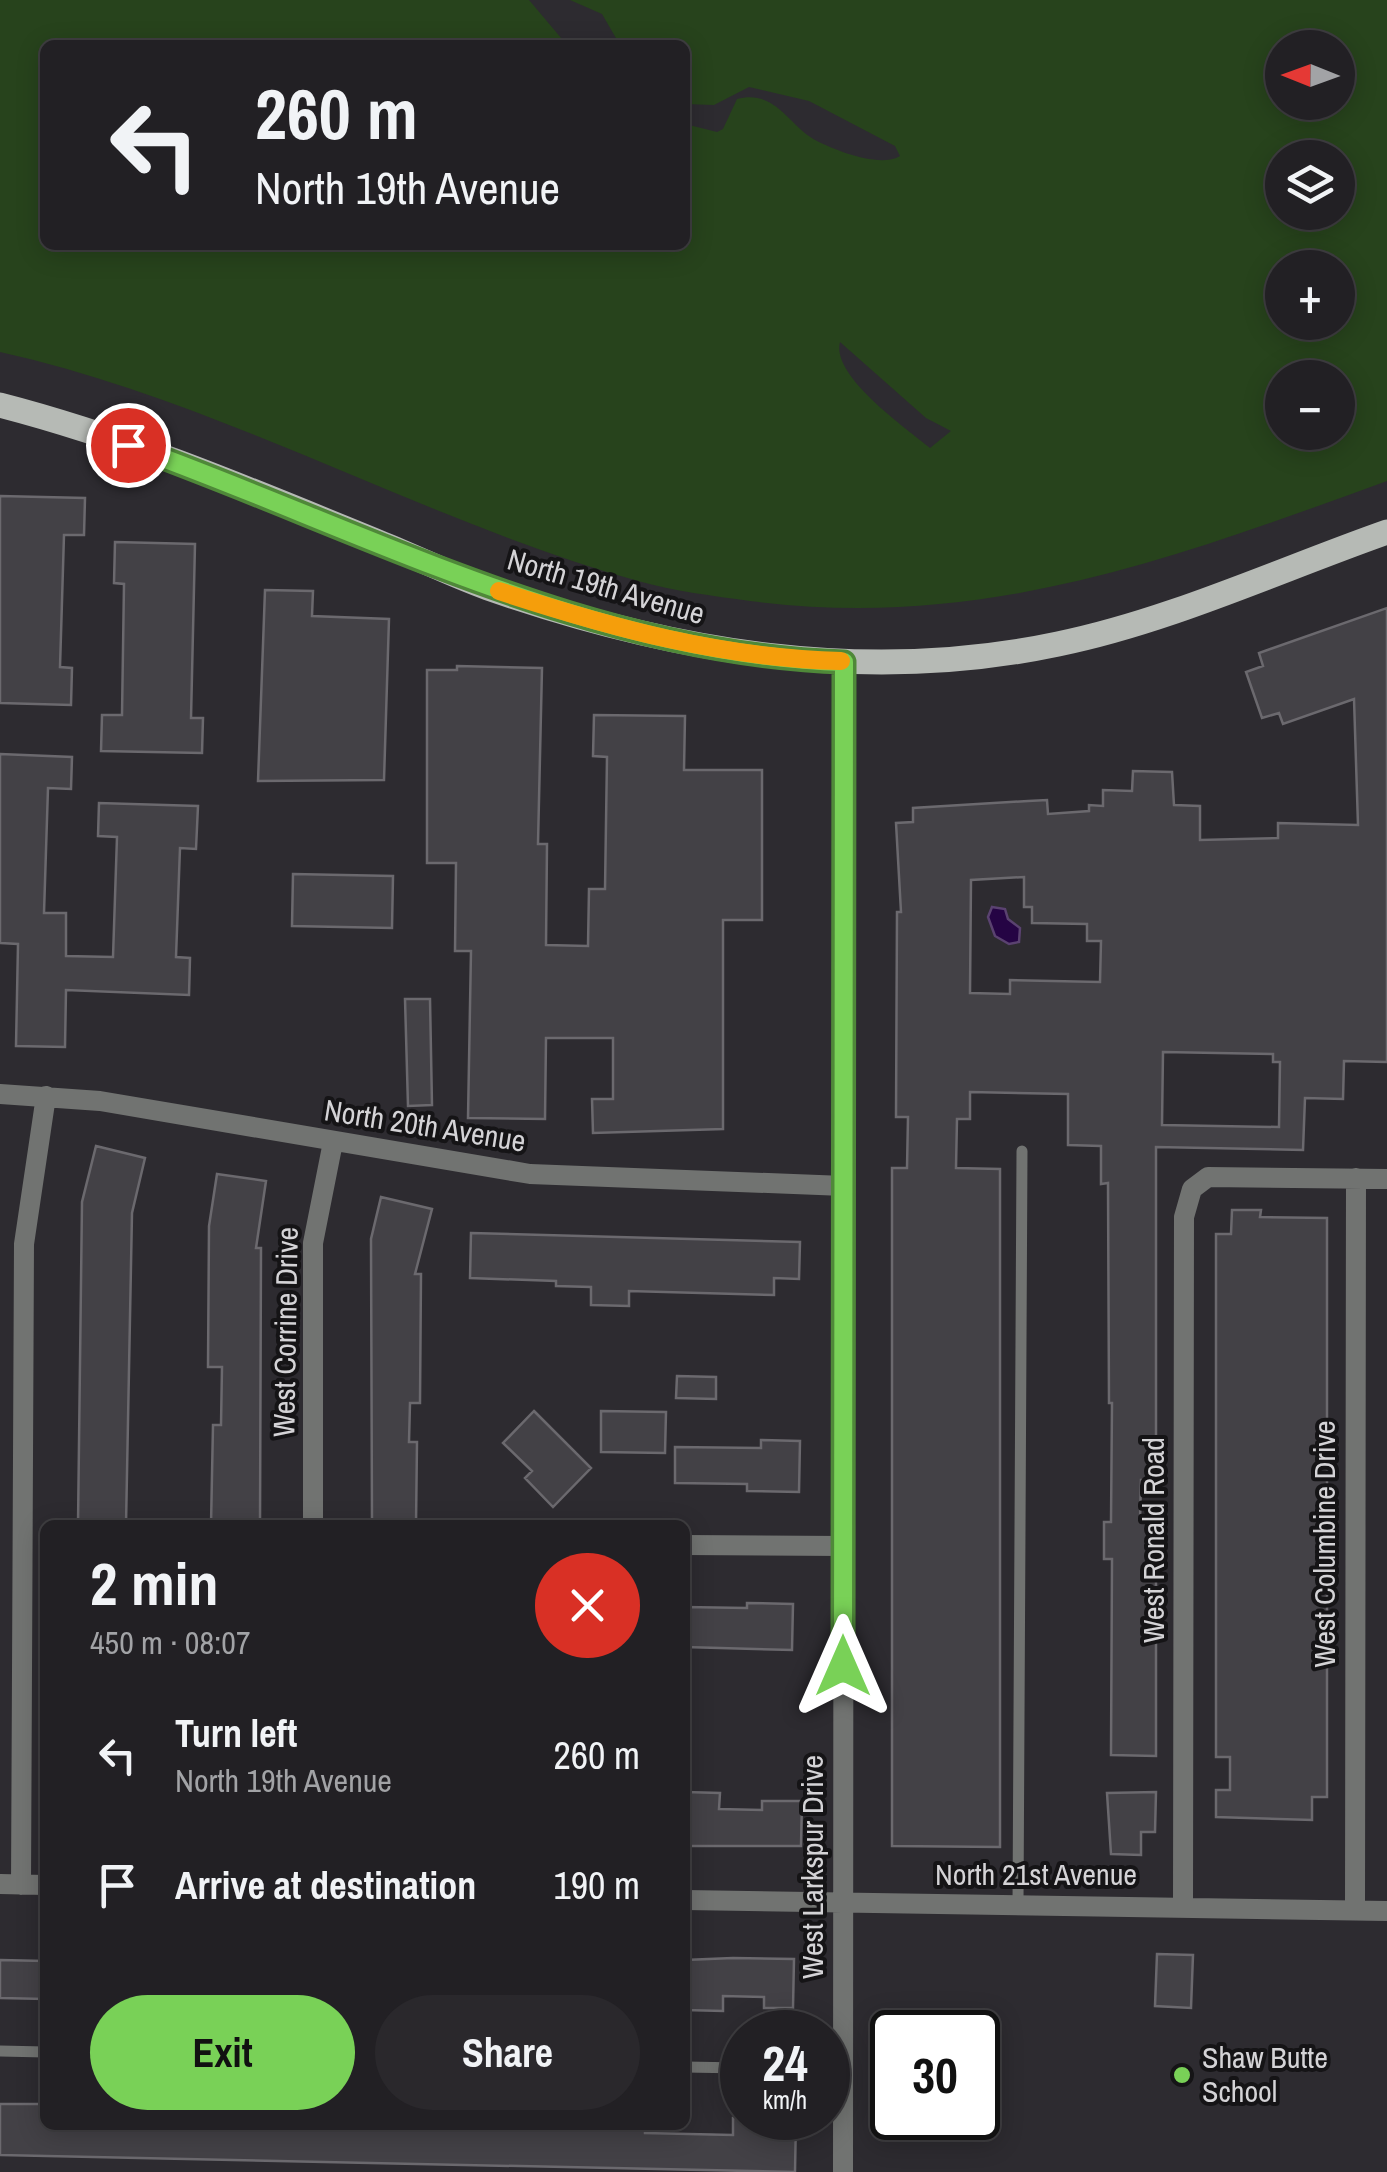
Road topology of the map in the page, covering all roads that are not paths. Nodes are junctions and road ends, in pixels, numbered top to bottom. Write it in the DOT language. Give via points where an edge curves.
graph roads {
  1 [pos="0,406"];
  2 [pos="1387,532"];
  3 [pos="844,662"];
  4 [pos="0,1094"];
  5 [pos="46,1096"];
  6 [pos="334,1142"];
  7 [pos="1022,1151"];
  8 [pos="1356,1178"];
  9 [pos="1387,1179"];
  10 [pos="844,1186"];
  11 [pos="314,1520"];
  12 [pos="690,1545"];
  13 [pos="844,1546"];
  14 [pos="11,1884"];
  15 [pos="40,1885"];
  16 [pos="690,1900"];
  17 [pos="843,1904"];
  18 [pos="1018,1905"];
  19 [pos="1184,1906"];
  20 [pos="1354,1910"];
  21 [pos="1387,1911"];
  22 [pos="839,2010"];
  23 [pos="0,2052"];
  24 [pos="40,2052"];
  25 [pos="690,2067"];
  26 [pos="720,2068"];
  27 [pos="841,2140"];
  28 [pos="843,2172"];
  1 -- 3 [label="main road, North 19th Avenue" via="227,480 484,587 592,622 720,651"];
  2 -- 3 [label="main road, North 19th Avenue" via="1139,622 1059,644 975,658"];
  3 -- 10 [label="street, West Larkspur Drive"];
  4 -- 5 [label="street, North 20th Avenue"];
  5 -- 6 [label="street, North 20th Avenue"];
  5 -- 14 [label="street" via="24,1244"];
  6 -- 10 [label="street, North 20th Avenue" via="582,1179"];
  6 -- 11 [label="street, West Corrine Drive" via="314,1244"];
  7 -- 18 [label="lane"];
  8 -- 9 [label="street"];
  8 -- 19 [label="street, West Ronald Road" via="1201,1179 1184,1217"];
  8 -- 20 [label="street, West Columbine Drive"];
  10 -- 13 [label="street, West Larkspur Drive"];
  12 -- 13 [label="street"];
  13 -- 17 [label="street, West Larkspur Drive"];
  14 -- 15 [label="street"];
  16 -- 17 [label="street, North 21st Avenue"];
  17 -- 18 [label="street, North 21st Avenue"];
  17 -- 22 [label="street, West Larkspur Drive"];
  18 -- 19 [label="street, North 21st Avenue"];
  19 -- 20 [label="street, North 21st Avenue"];
  20 -- 21 [label="street, North 21st Avenue"];
  23 -- 24 [label="lane"];
  25 -- 26 [label="lane"];
  27 -- 28 [label="street, West Larkspur Drive"];
}
